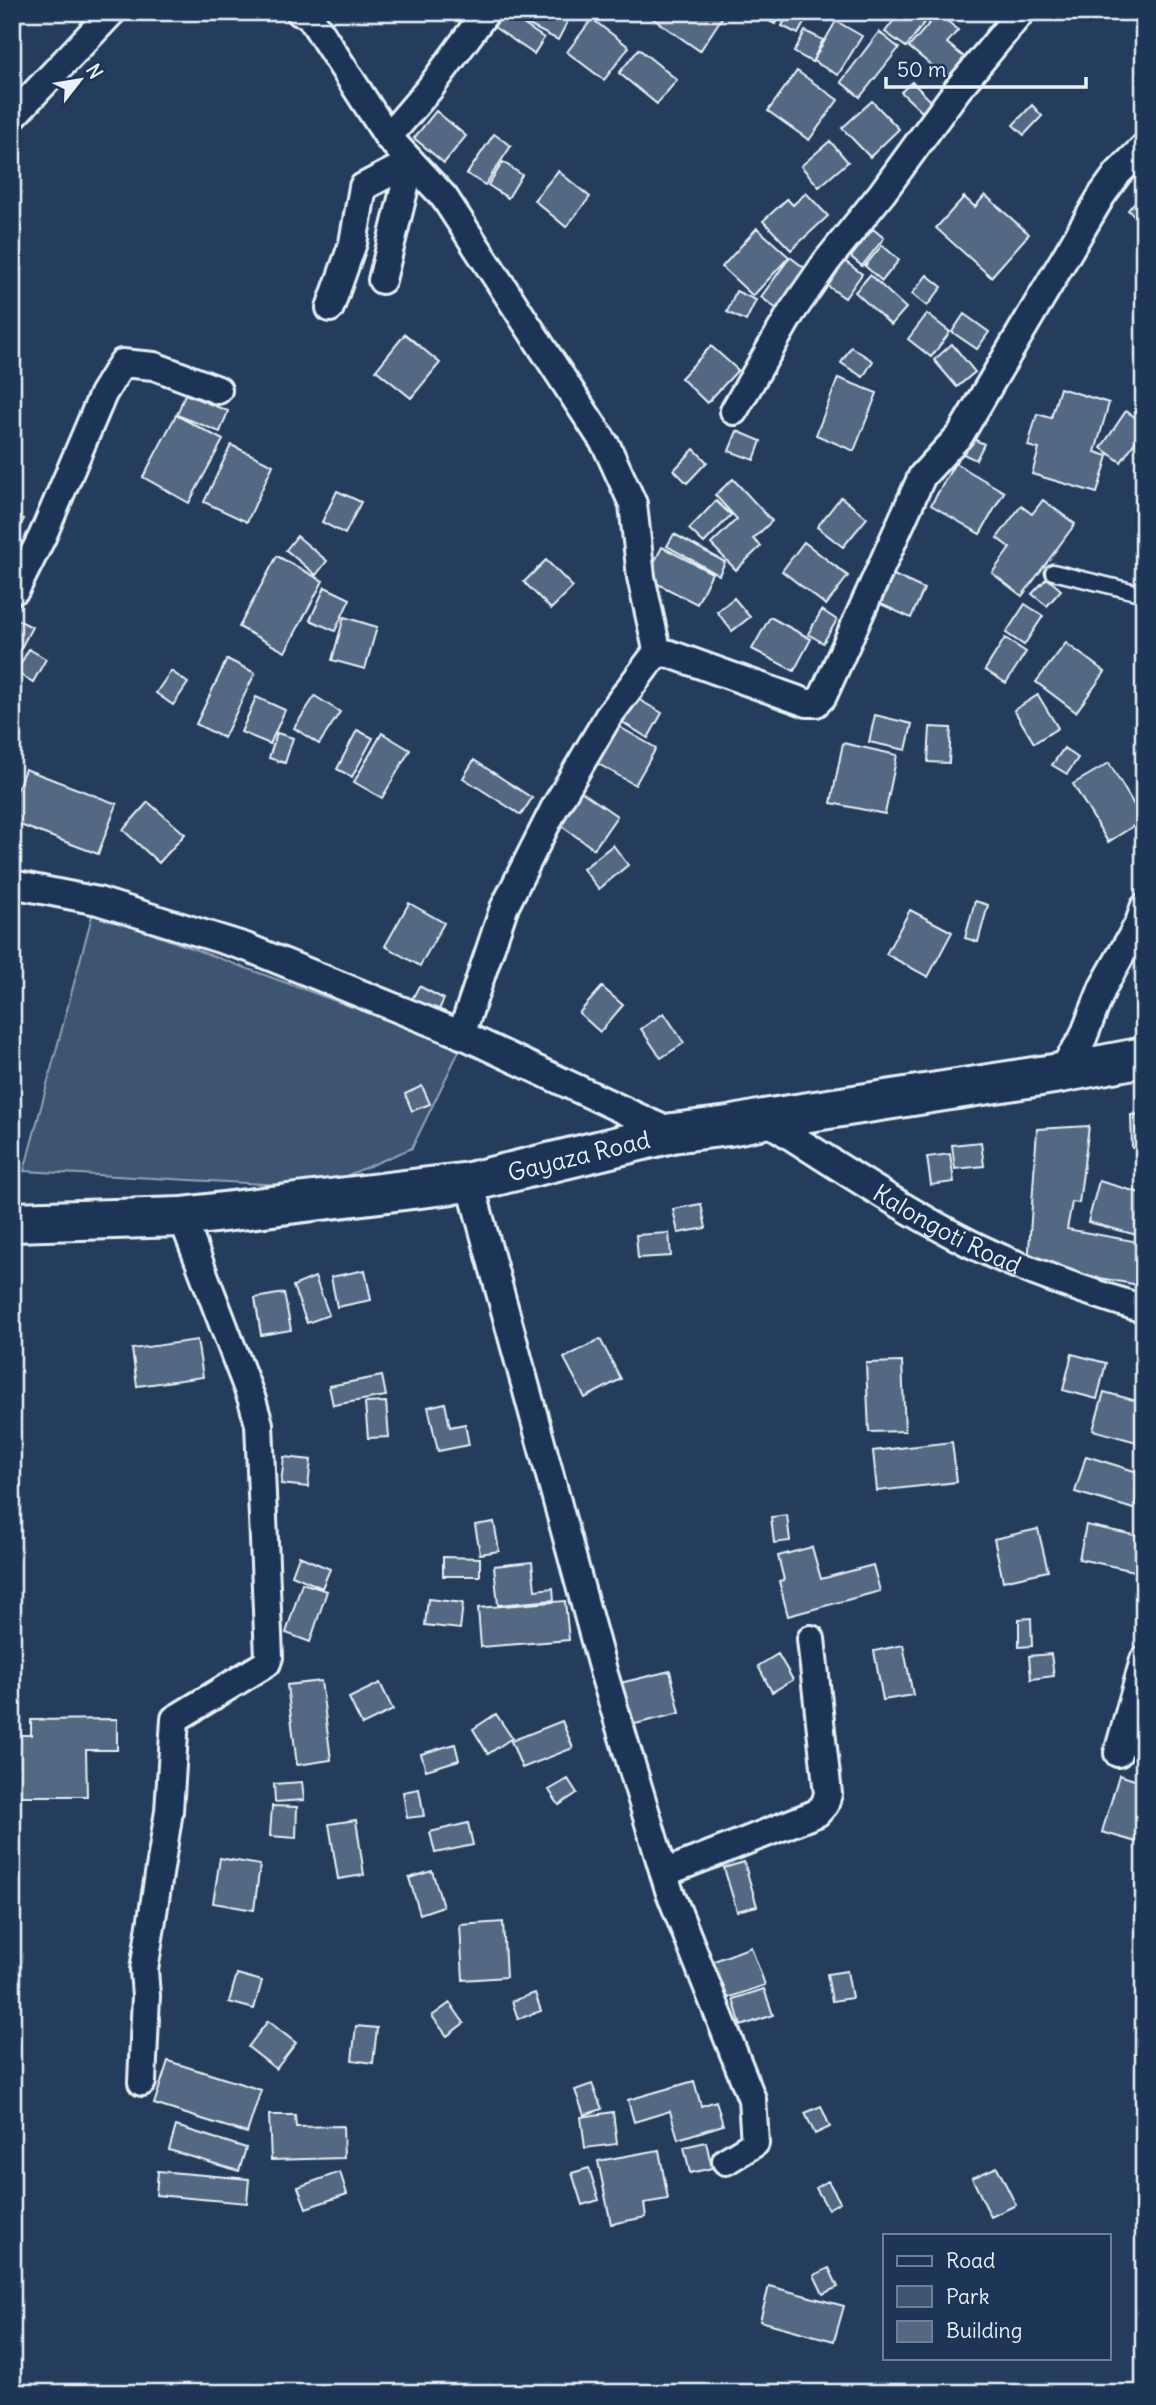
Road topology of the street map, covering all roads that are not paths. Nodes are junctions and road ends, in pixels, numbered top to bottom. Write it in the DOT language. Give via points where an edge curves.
graph roads {
  1 [pos="112,12"];
  2 [pos="300,12"];
  3 [pos="486,12"];
  4 [pos="1021,12"];
  5 [pos="12,117"];
  6 [pos="388,137"];
  7 [pos="1144,147"];
  8 [pos="411,162"];
  9 [pos="382,280"];
  10 [pos="330,308"];
  11 [pos="218,390"];
  12 [pos="734,411"];
  13 [pos="1053,572"];
  14 [pos="12,587"];
  15 [pos="1144,594"];
  16 [pos="658,654"];
  17 [pos="12,884"];
  18 [pos="1144,908"];
  19 [pos="461,1035"];
  20 [pos="1144,1058"];
  21 [pos="1060,1073"];
  22 [pos="764,1119"];
  23 [pos="672,1133"];
  24 [pos="470,1182"];
  25 [pos="182,1217"];
  26 [pos="12,1222"];
  27 [pos="1144,1309"];
  28 [pos="811,1639"];
  29 [pos="1144,1660"];
  30 [pos="1118,1753"];
  31 [pos="664,1873"];
  32 [pos="142,2082"];
  33 [pos="726,2161"];
  1 -- 5 [label="street"];
  2 -- 6 [label="street" via="313,21"];
  3 -- 6 [label="street"];
  4 -- 12 [label="street" via="827,261"];
  6 -- 8 [label="street"];
  7 -- 16 [label="street" via="1102,195 960,435 922,476 819,700 807,703 670,654"];
  8 -- 9 [label="street"];
  8 -- 10 [label="street" via="363,187 353,243"];
  8 -- 16 [label="street" via="444,197 607,447 634,504 641,577"];
  11 -- 14 [label="street" via="154,366 122,363 103,394 43,535 16,589"];
  13 -- 15 [label="lane"];
  16 -- 19 [label="street" via="608,717 554,809 504,908"];
  17 -- 19 [label="street" via="98,901 246,947"];
  18 -- 21 [label="street" via="1103,987 1083,1038"];
  19 -- 23 [label="street"];
  20 -- 21 [label="main road, Gayaza Road"];
  21 -- 22 [label="main road, Gayaza Road"];
  22 -- 23 [label="main road, Gayaza Road"];
  22 -- 27 [label="street, Kalongoti Road" via="971,1244 1074,1288"];
  23 -- 24 [label="main road, Gayaza Road"];
  24 -- 25 [label="main road, Gayaza Road"];
  24 -- 31 [label="street" via="604,1674"];
  25 -- 26 [label="main road, Gayaza Road"];
  25 -- 32 [label="street" via="259,1424 269,1657 267,1663 175,1719 169,1811 144,1970"];
  28 -- 31 [label="street" via="828,1794 825,1804 817,1813"];
  29 -- 30 [label="street"];
  31 -- 33 [label="street" via="752,2099 755,2143"];
}
